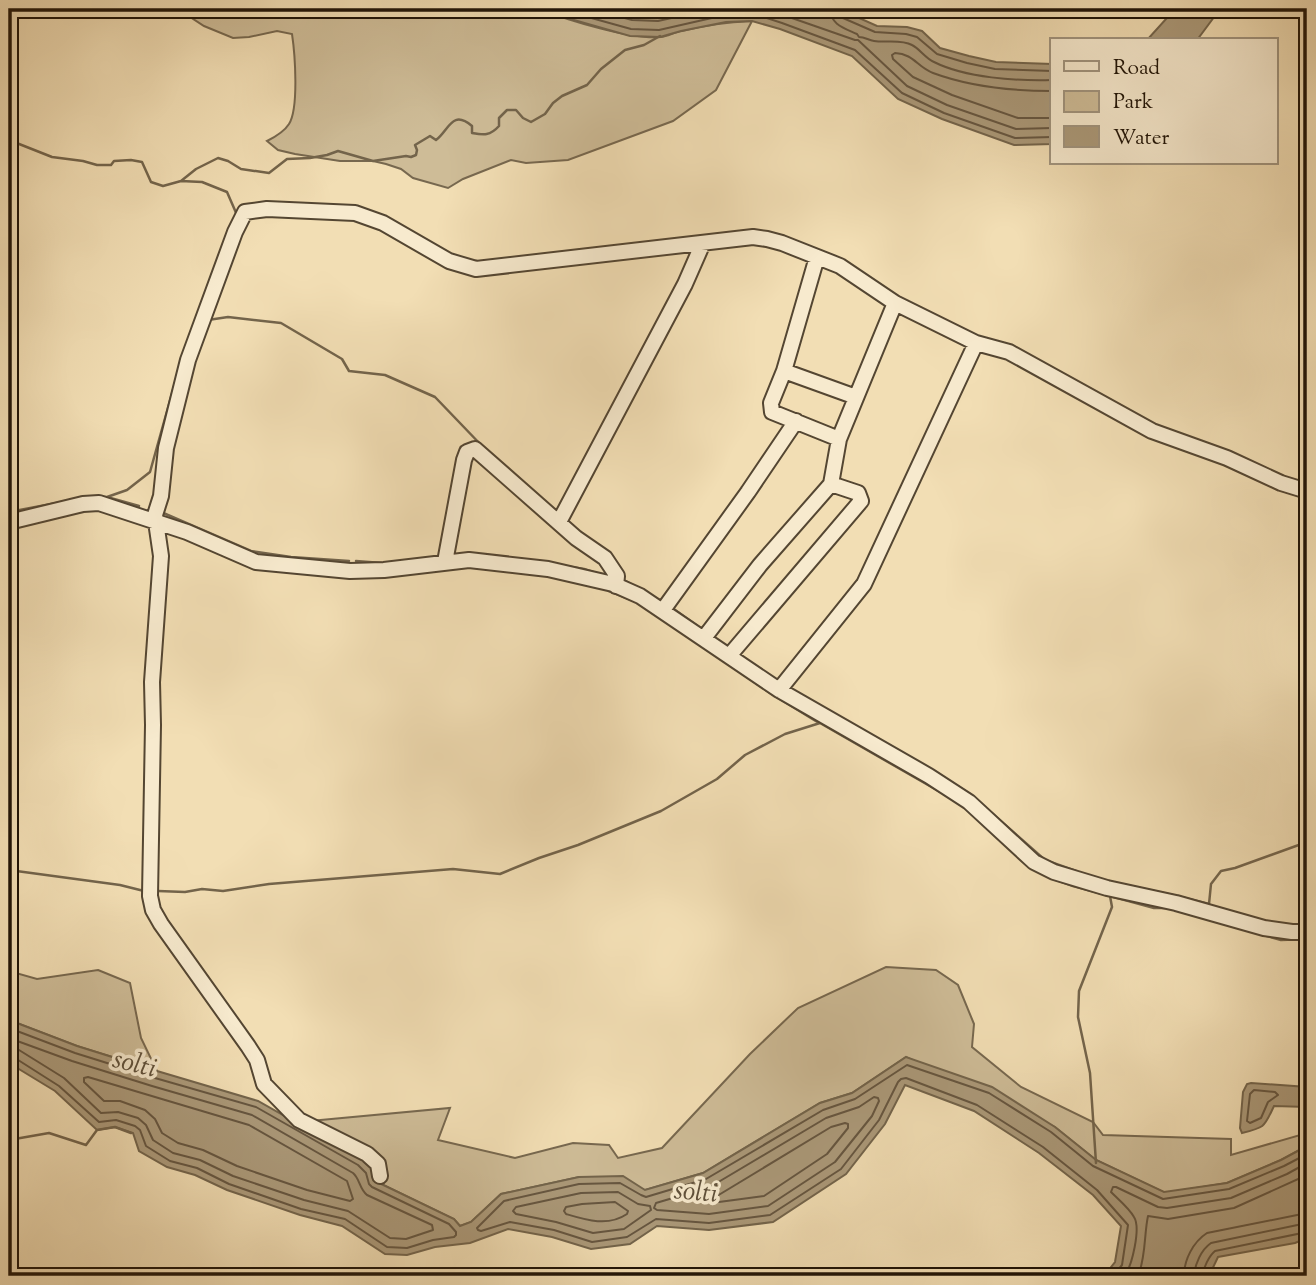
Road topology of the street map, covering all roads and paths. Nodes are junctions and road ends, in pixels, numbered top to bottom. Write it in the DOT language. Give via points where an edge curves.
graph roads {
  1 [pos="703,243"];
  2 [pos="817,257"];
  3 [pos="895,303"];
  4 [pos="976,343"];
  5 [pos="784,370"];
  6 [pos="856,397"];
  7 [pos="796,421"];
  8 [pos="839,439"];
  9 [pos="831,484"];
  10 [pos="1307,491"];
  11 [pos="9,522"];
  12 [pos="156,522"];
  13 [pos="559,522"];
  14 [pos="445,562"];
  15 [pos="615,586"];
  16 [pos="663,610"];
  17 [pos="704,638"];
  18 [pos="729,656"];
  19 [pos="779,690"];
  20 [pos="1307,932"];
  21 [pos="380,1176"];
  1 -- 2 [label="street" via="753,237"];
  1 -- 12 [label="street" via="476,269 449,261 383,223 355,213 245,212 188,360 166,448"];
  1 -- 13 [label="street"];
  2 -- 3 [label="street" via="840,266"];
  2 -- 5 [label="street"];
  3 -- 4 [label="street"];
  3 -- 6 [label="street"];
  4 -- 10 [label="street" via="1009,352 1152,431"];
  4 -- 19 [label="street" via="864,584"];
  5 -- 6 [label="street"];
  5 -- 7 [label="street" via="771,408"];
  6 -- 8 [label="street"];
  7 -- 8 [label="street"];
  7 -- 16 [label="street"];
  8 -- 9 [label="street"];
  9 -- 17 [label="street"];
  9 -- 18 [label="street" via="858,493 861,500"];
  11 -- 12 [label="street" via="99,503"];
  12 -- 14 [label="street" via="256,562 384,570"];
  12 -- 21 [label="street" via="160,556 152,682 149,881 153,910 248,1045 264,1084 299,1120 367,1154 378,1164"];
  13 -- 14 [label="street" via="475,449 469,449"];
  13 -- 15 [label="street" via="605,558 617,576"];
  14 -- 15 [label="street" via="469,560 548,569"];
  15 -- 16 [label="street"];
  16 -- 17 [label="street"];
  17 -- 18 [label="street"];
  18 -- 19 [label="street"];
  19 -- 20 [label="street" via="970,802 1034,862 1054,872 1264,928"];
}
